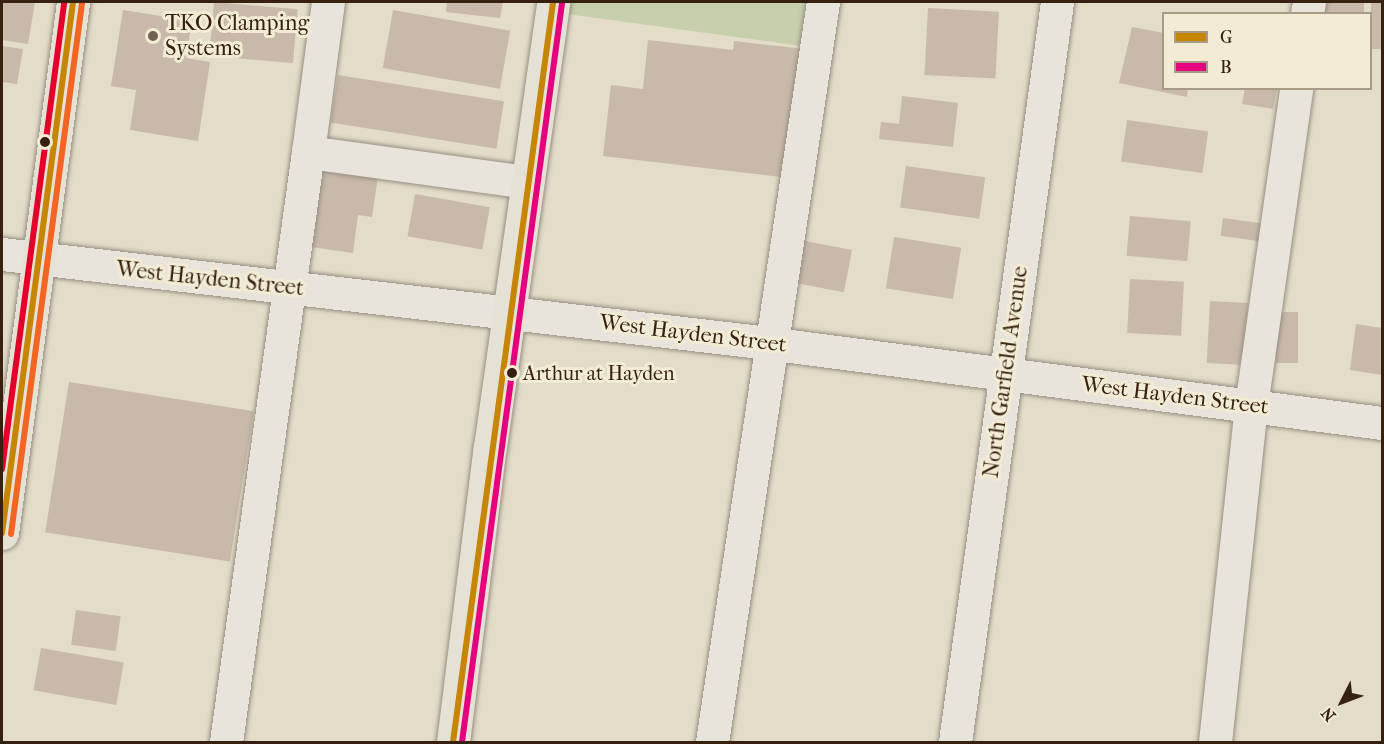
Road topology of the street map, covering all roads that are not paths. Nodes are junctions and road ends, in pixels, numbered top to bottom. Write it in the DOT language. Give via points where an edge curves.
graph roads {
  1 [pos="74,2"];
  2 [pos="328,2"];
  3 [pos="554,2"];
  4 [pos="823,2"];
  5 [pos="1057,2"];
  6 [pos="1296,90"];
  7 [pos="308,152"];
  8 [pos="527,182"];
  9 [pos="2,254"];
  10 [pos="38,260"];
  11 [pos="292,288"];
  12 [pos="509,312"];
  13 [pos="770,343"];
  14 [pos="1006,374"];
  15 [pos="1251,406"];
  16 [pos="1383,423"];
  17 [pos="2,533"];
  18 [pos="226,742"];
  19 [pos="453,742"];
  20 [pos="712,742"];
  21 [pos="955,742"];
  22 [pos="1215,742"];
  1 -- 10 [label="main road"];
  2 -- 7 [label="street"];
  3 -- 8 [label="main road"];
  4 -- 13 [label="street"];
  5 -- 14 [label="street, North Garfield Avenue"];
  6 -- 15 [label="street"];
  7 -- 8 [label="street"];
  7 -- 11 [label="street"];
  8 -- 12 [label="main road"];
  9 -- 10 [label="street, West Hayden Street"];
  10 -- 11 [label="street, West Hayden Street"];
  10 -- 17 [label="main road"];
  11 -- 12 [label="street, West Hayden Street"];
  11 -- 18 [label="street"];
  12 -- 13 [label="street, West Hayden Street"];
  12 -- 19 [label="main road"];
  13 -- 14 [label="street, West Hayden Street"];
  13 -- 20 [label="street"];
  14 -- 15 [label="street, West Hayden Street"];
  14 -- 21 [label="street, North Garfield Avenue"];
  15 -- 16 [label="street, West Hayden Street"];
  15 -- 22 [label="street"];
}
